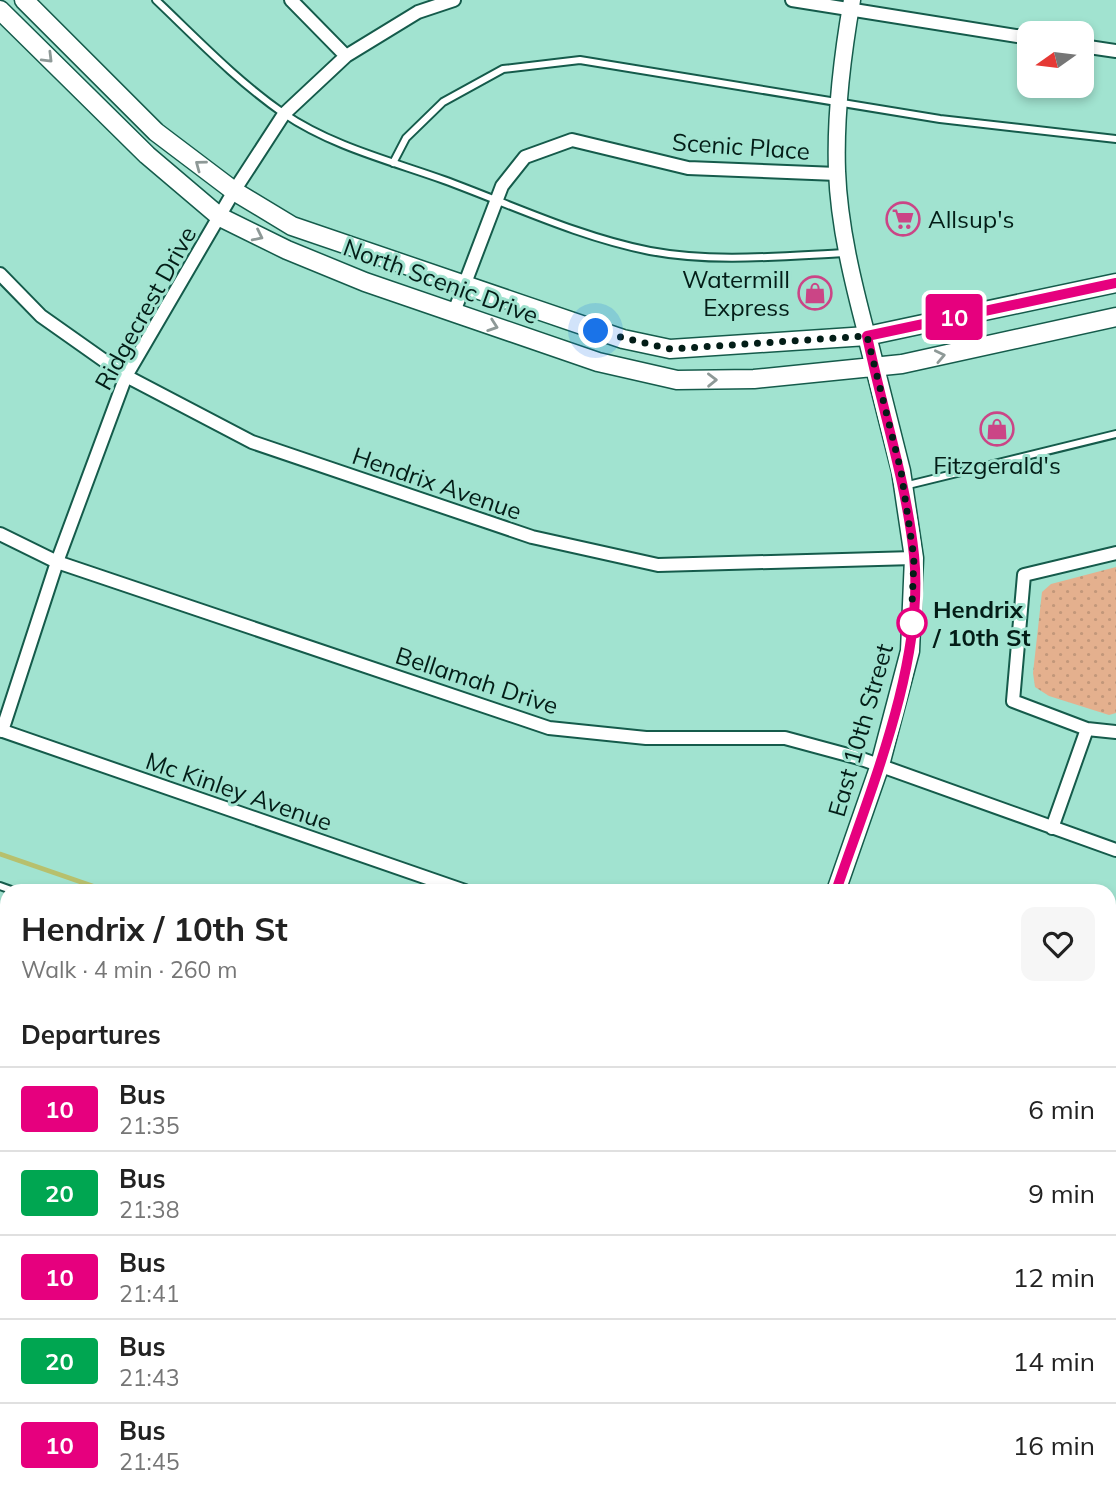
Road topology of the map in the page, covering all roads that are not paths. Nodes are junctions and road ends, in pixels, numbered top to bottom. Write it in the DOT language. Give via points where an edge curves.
graph roads {
  1 [pos="24,0"];
  2 [pos="156,0"];
  3 [pos="291,0"];
  4 [pos="454,0"];
  5 [pos="792,0"];
  6 [pos="851,5"];
  7 [pos="0,10"];
  8 [pos="1017,36"];
  9 [pos="1094,48"];
  10 [pos="1116,51"];
  11 [pos="346,56"];
  12 [pos="838,101"];
  13 [pos="285,114"];
  14 [pos="1116,139"];
  15 [pos="393,163"];
  16 [pos="837,174"];
  17 [pos="234,191"];
  18 [pos="496,201"];
  19 [pos="220,217"];
  20 [pos="848,253"];
  21 [pos="0,274"];
  22 [pos="1116,283"];
  23 [pos="464,286"];
  24 [pos="454,312"];
  25 [pos="1116,317"];
  26 [pos="867,336"];
  27 [pos="873,368"];
  28 [pos="126,376"];
  29 [pos="1116,435"];
  30 [pos="903,486"];
  31 [pos="0,534"];
  32 [pos="1116,553"];
  33 [pos="914,558"];
  34 [pos="57,562"];
  35 [pos="1087,729"];
  36 [pos="1,730"];
  37 [pos="1116,732"];
  38 [pos="880,765"];
  39 [pos="1052,828"];
  40 [pos="1116,850"];
  41 [pos="445,884"];
  42 [pos="838,884"];
  17 -- 1 [label="main road, North Scenic Drive, one-way" via="156,132"];
  2 -- 13 [label="lane"];
  3 -- 11 [label="street"];
  4 -- 11 [label="street, Ridgecrest Drive" via="418,12"];
  5 -- 6 [label="street"];
  6 -- 8 [label="street"];
  6 -- 12 [label="street, East 10th Street"];
  7 -- 19 [label="main road, North Scenic Drive, one-way" via="138,147"];
  9 -- 10 [label="street"];
  11 -- 13 [label="street, Ridgecrest Drive"];
  12 -- 14 [label="lane" via="940,119"];
  12 -- 15 [label="lane" via="580,60 503,69 443,102 406,138"];
  12 -- 16 [label="street, East 10th Street"];
  13 -- 15 [label="lane"];
  13 -- 17 [label="street, Ridgecrest Drive"];
  15 -- 18 [label="lane"];
  16 -- 18 [label="street, Scenic Place" via="688,168 572,140 525,157"];
  16 -- 20 [label="street, East 10th Street"];
  17 -- 19 [label="street, Ridgecrest Drive"];
  17 -- 23 [label="main road, North Scenic Drive" via="292,226"];
  18 -- 20 [label="lane" via="653,251 704,256"];
  18 -- 23 [label="street, Scenic Place"];
  19 -- 24 [label="main road, North Scenic Drive, one-way" via="287,250"];
  19 -- 28 [label="street, Ridgecrest Drive"];
  20 -- 26 [label="street, East 10th Street"];
  21 -- 28 [label="street, Hendrix Avenue" via="41,316"];
  22 -- 26 [label="main road, North Scenic Drive"];
  23 -- 24 [label="street, Scenic Place"];
  23 -- 26 [label="main road, North Scenic Drive" via="623,340 670,349"];
  24 -- 27 [label="main road, North Scenic Drive, one-way" via="598,362 677,380 754,379"];
  27 -- 25 [label="main road, North Scenic Drive, one-way"];
  26 -- 27 [label="main road, East 10th Street"];
  27 -- 30 [label="main road, East 10th Street"];
  28 -- 33 [label="street, Hendrix Avenue" via="252,442 532,537 658,565"];
  28 -- 34 [label="street, Ridgecrest Drive"];
  29 -- 30 [label="lane"];
  30 -- 33 [label="main road, East 10th Street"];
  31 -- 34 [label="street, Bellamah Drive"];
  32 -- 35 [label="street" via="1024,575 1013,701"];
  33 -- 38 [label="main road, East 10th Street" via="911,651"];
  34 -- 36 [label="street, Ridgecrest Drive"];
  34 -- 38 [label="street, Bellamah Drive" via="549,728 646,738 785,738"];
  35 -- 37 [label="street"];
  35 -- 39 [label="street"];
  36 -- 41 [label="street, Mc Kinley Avenue"];
  38 -- 39 [label="street, Bellamah Drive"];
  38 -- 42 [label="main road, East 10th Street"];
  39 -- 40 [label="street, Bellamah Drive"];
}
